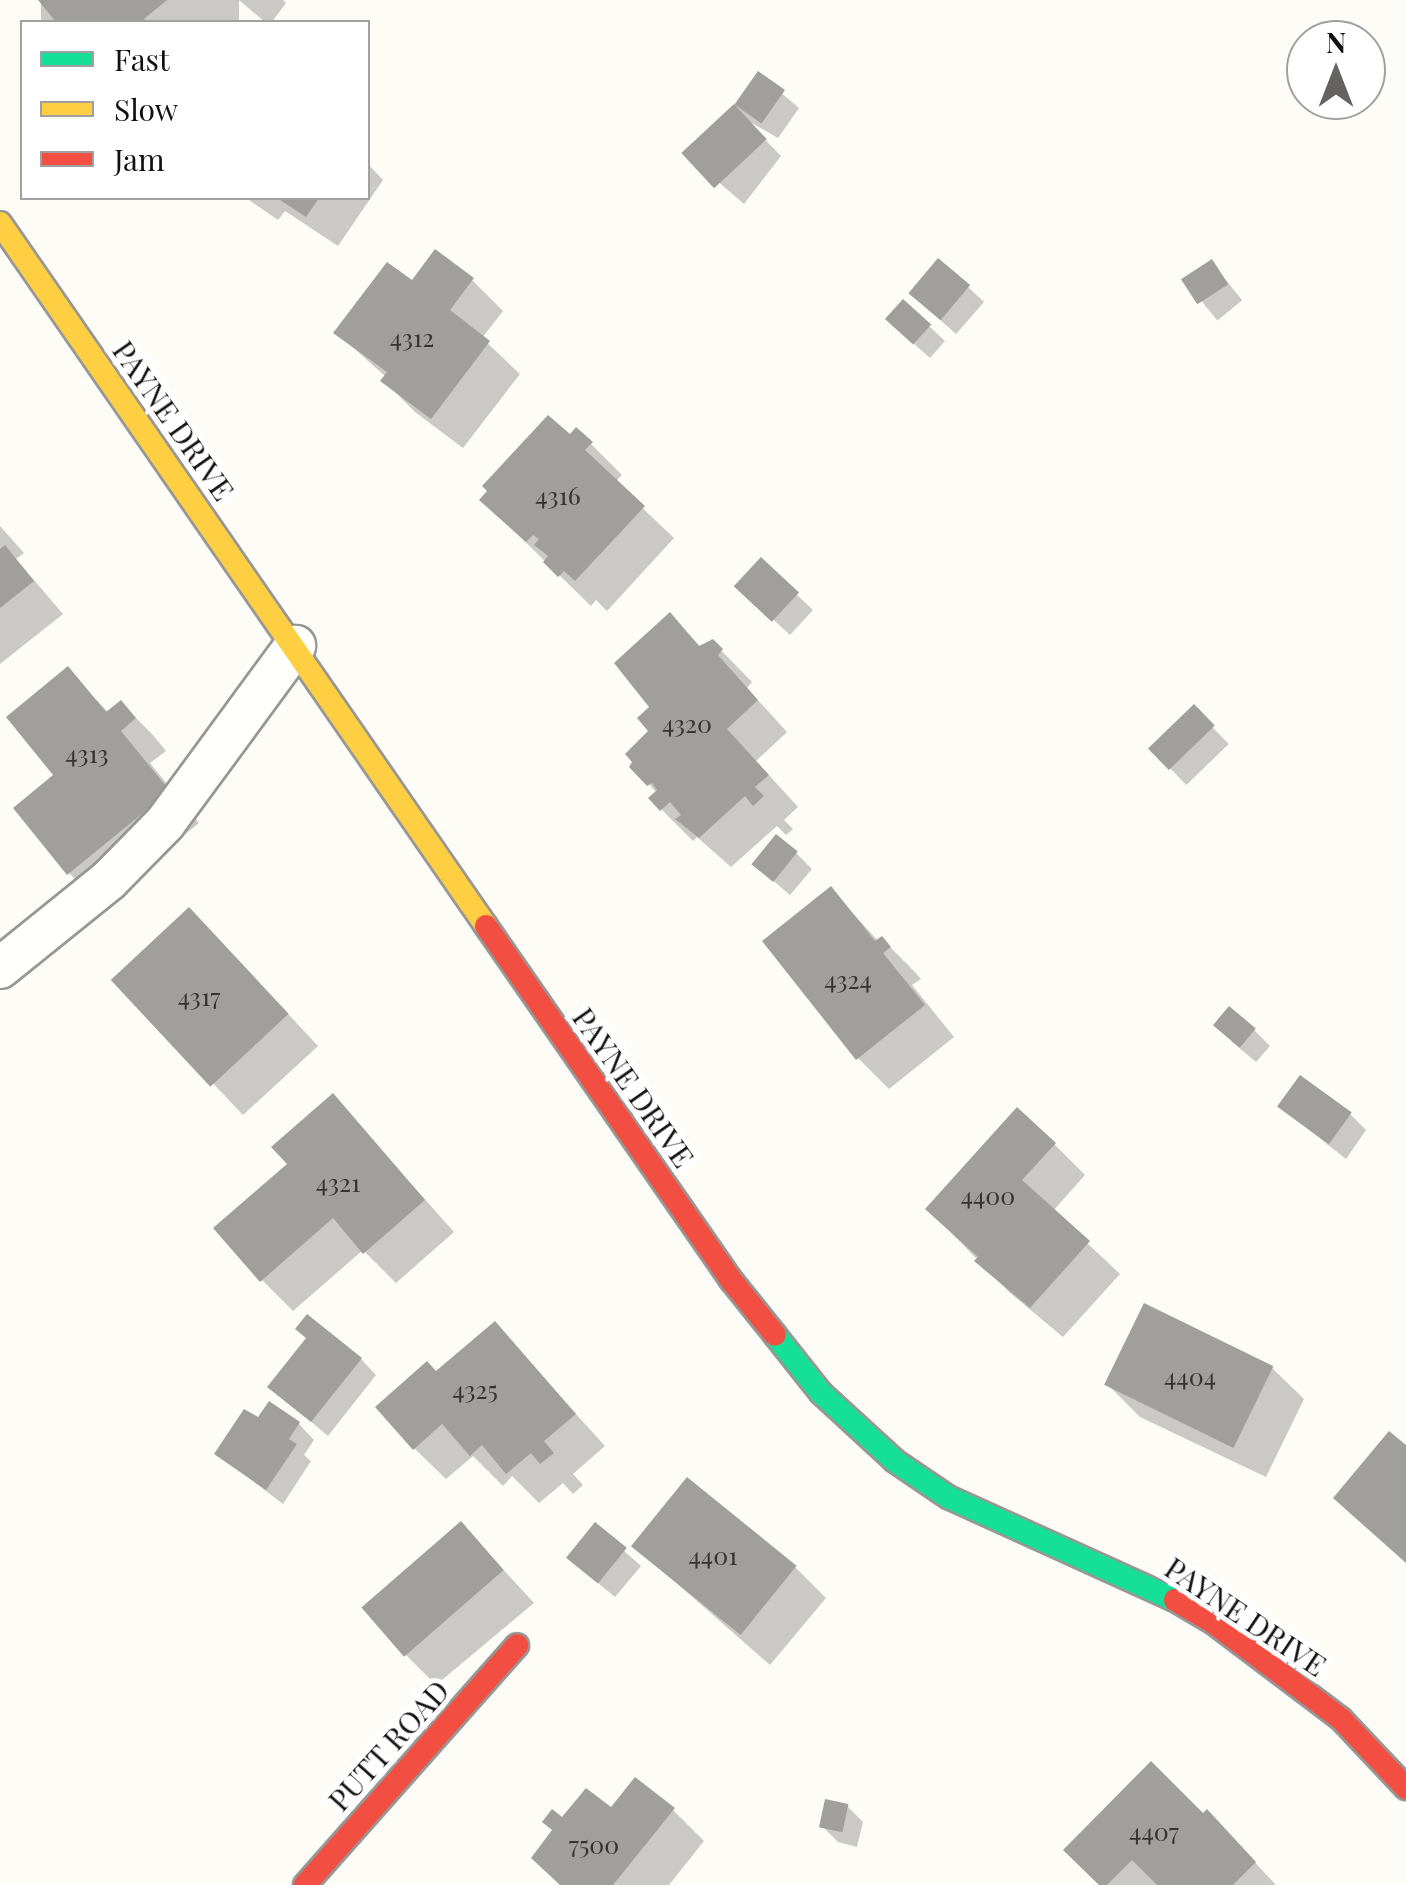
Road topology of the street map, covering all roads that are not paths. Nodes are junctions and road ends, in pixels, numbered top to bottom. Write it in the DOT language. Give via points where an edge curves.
graph roads {
  1 [pos="0,223"];
  2 [pos="295,646"];
  3 [pos="0,968"];
  4 [pos="517,1645"];
  5 [pos="1406,1788"];
  6 [pos="304,1885"];
  1 -- 2 [label="street, PAYNE DRIVE"];
  2 -- 3 [label="lane" via="165,823 110,880"];
  2 -- 5 [label="street, PAYNE DRIVE" via="731,1280 821,1393 895,1461 948,1497 1150,1585 1242,1643 1340,1718"];
  4 -- 6 [label="street, PUTT ROAD"];
}
